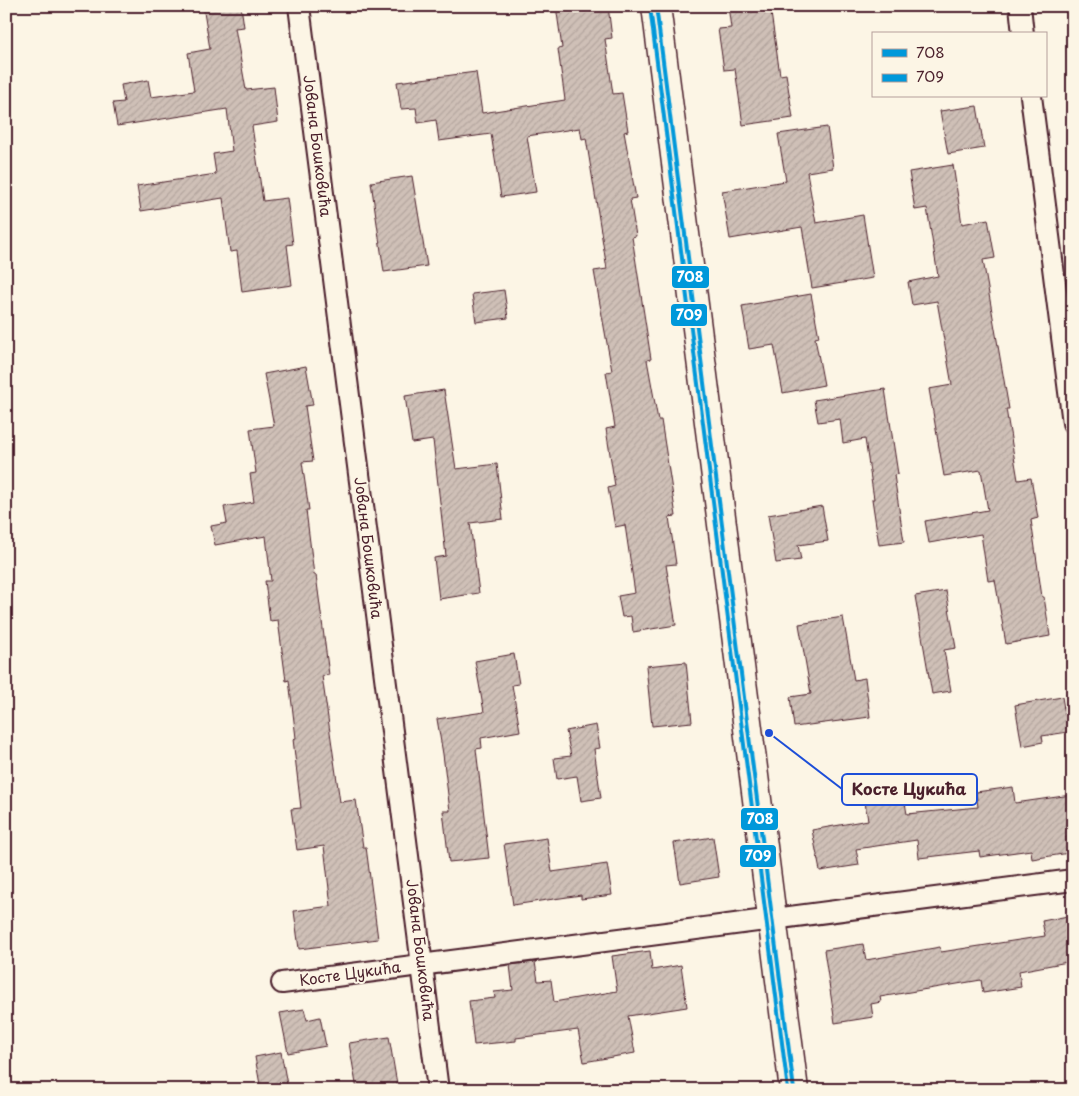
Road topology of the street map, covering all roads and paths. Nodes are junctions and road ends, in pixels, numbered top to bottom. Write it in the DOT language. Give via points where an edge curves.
graph roads {
  1 [pos="299,6"];
  2 [pos="656,6"];
  3 [pos="1020,6"];
  4 [pos="1023,32"];
  5 [pos="1031,98"];
  6 [pos="1073,423"];
  7 [pos="1073,880"];
  8 [pos="772,919"];
  9 [pos="422,964"];
  10 [pos="282,984"];
  11 [pos="438,1090"];
  12 [pos="794,1090"];
  1 -- 9 [label="street, Јована Бошковића"];
  2 -- 8 [label="street"];
  3 -- 4 [label="street"];
  5 -- 6 [label="street"];
  7 -- 8 [label="street, Косте Цукића"];
  8 -- 9 [label="street, Косте Цукића"];
  8 -- 12 [label="street"];
  9 -- 10 [label="street, Косте Цукића"];
  9 -- 11 [label="street, Јована Бошковића"];
}
